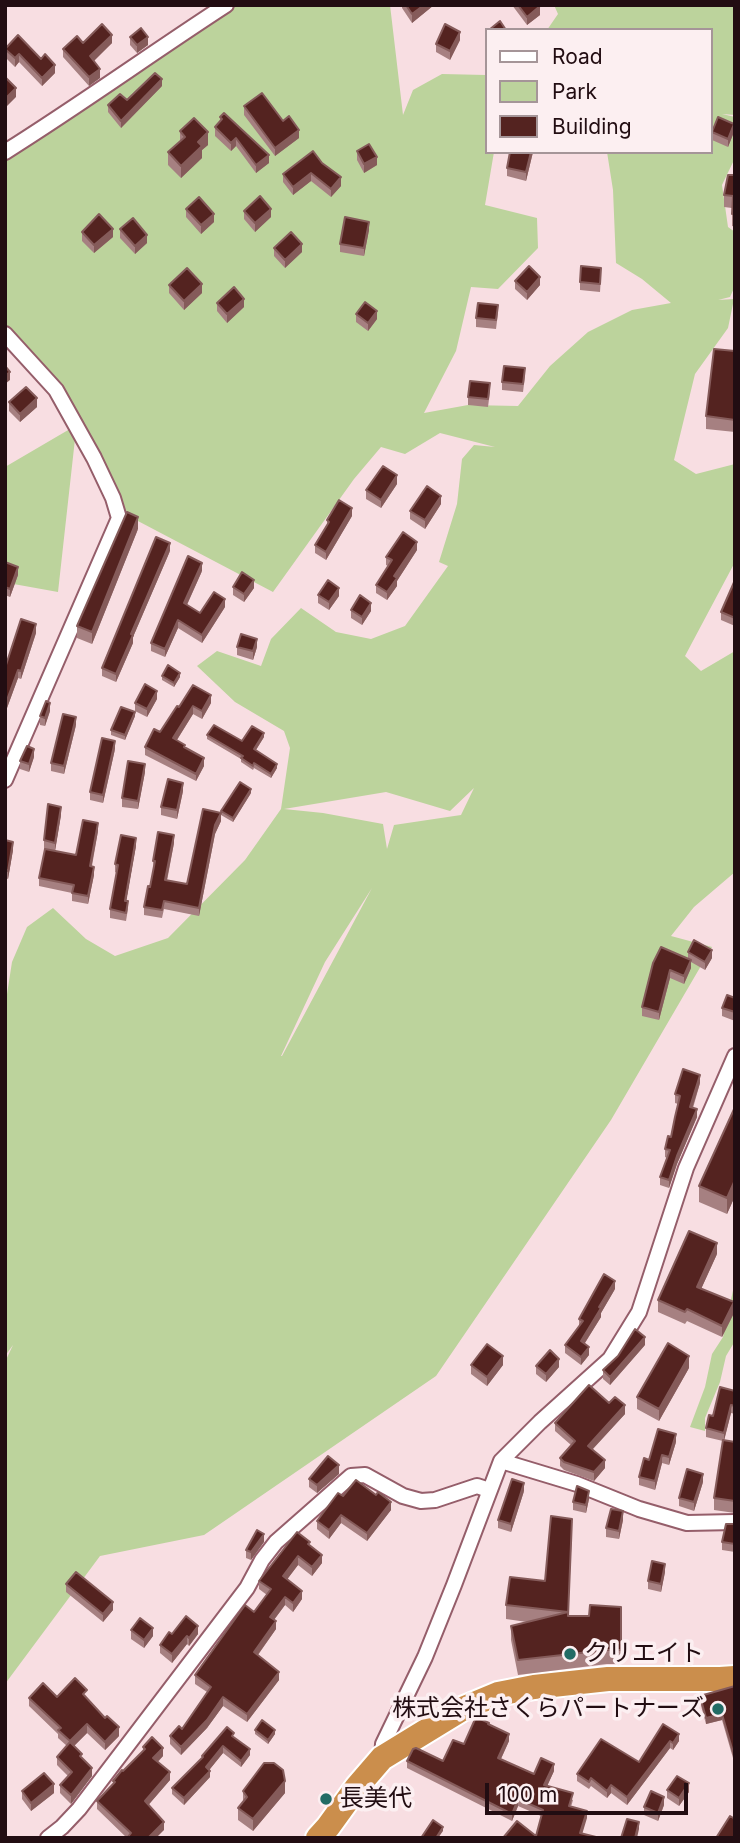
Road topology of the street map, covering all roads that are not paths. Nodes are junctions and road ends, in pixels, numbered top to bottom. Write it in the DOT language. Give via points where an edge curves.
graph roads {
  1 [pos="226,5"];
  2 [pos="5,152"];
  3 [pos="5,334"];
  4 [pos="5,780"];
  5 [pos="735,1056"];
  6 [pos="501,1461"];
  7 [pos="489,1490"];
  8 [pos="735,1522"];
  9 [pos="735,1678"];
  10 [pos="383,1758"];
  11 [pos="48,1838"];
  12 [pos="318,1838"];
  1 -- 2 [label="street"];
  3 -- 4 [label="street" via="57,390 94,458 119,518"];
  5 -- 6 [label="street" via="686,1168 639,1312 610,1359"];
  6 -- 7 [label="street"];
  6 -- 8 [label="street" via="687,1523"];
  7 -- 10 [label="street" via="430,1645 383,1744"];
  7 -- 11 [label="street" via="477,1486 421,1501 365,1475 351,1476 276,1542 247,1588 79,1809"];
  9 -- 10 [label="highway" via="608,1679 498,1694 462,1709"];
  10 -- 12 [label="highway"];
}
